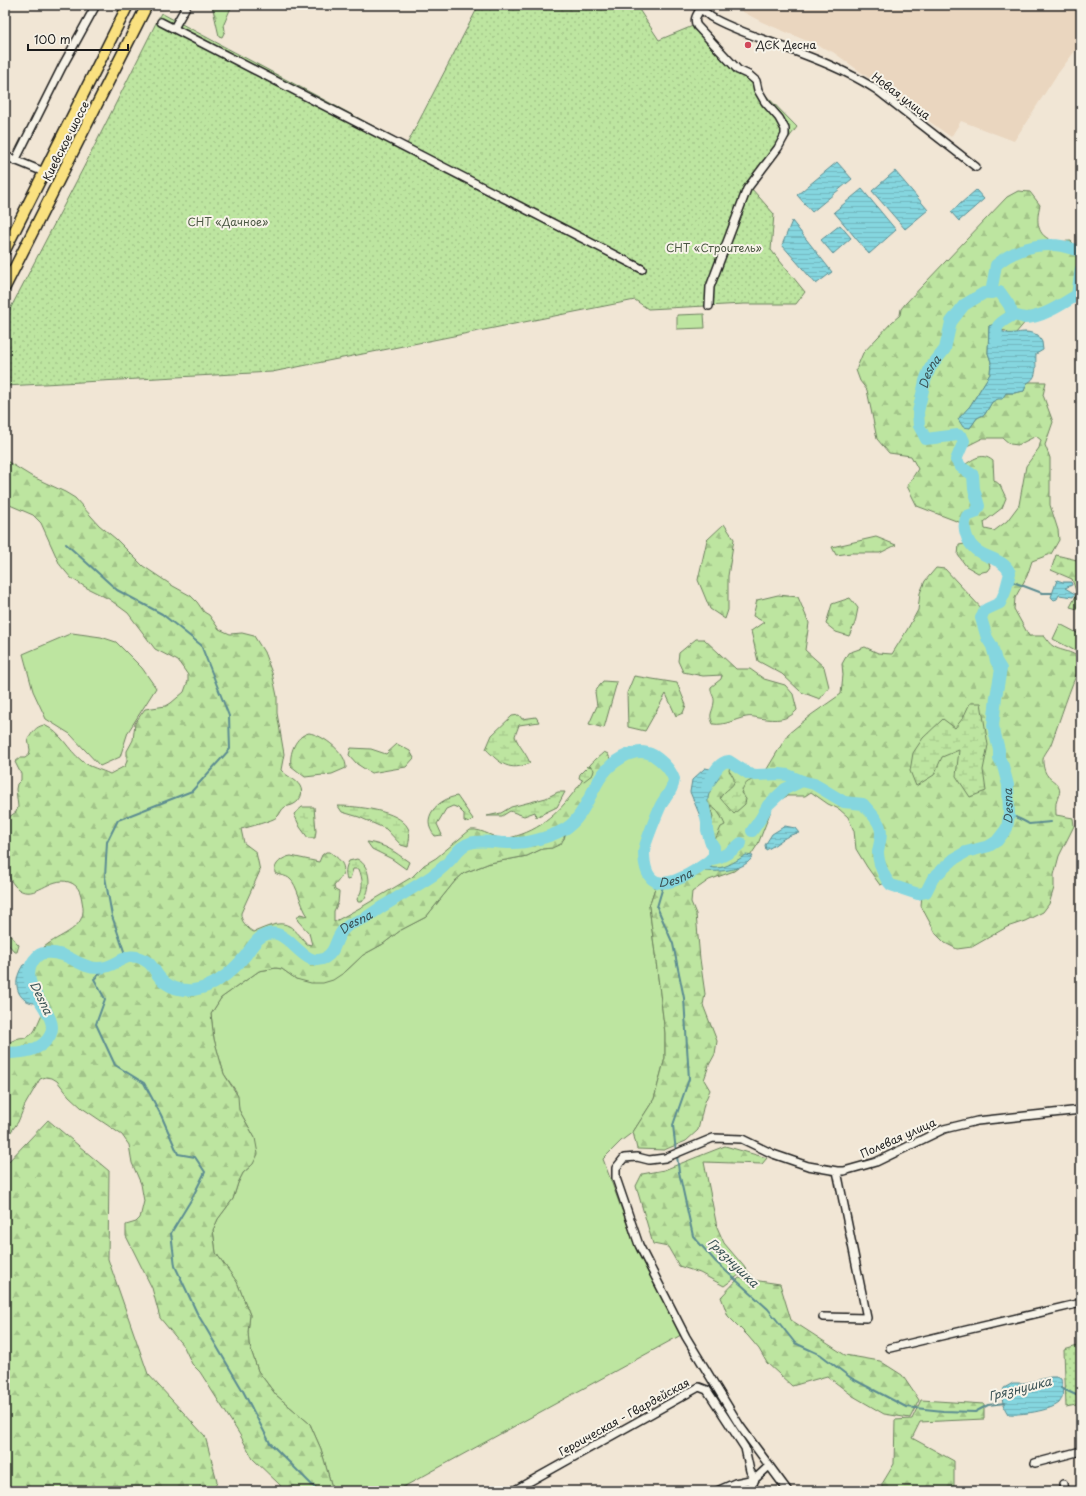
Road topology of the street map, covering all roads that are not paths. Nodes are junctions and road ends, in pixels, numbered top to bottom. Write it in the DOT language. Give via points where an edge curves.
graph roads {
  1 [pos="96,5"];
  2 [pos="128,5"];
  3 [pos="148,5"];
  4 [pos="187,5"];
  5 [pos="698,7"];
  6 [pos="161,22"];
  7 [pos="174,28"];
  8 [pos="5,156"];
  9 [pos="16,161"];
  10 [pos="976,167"];
  11 [pos="44,172"];
  12 [pos="5,250"];
  13 [pos="642,269"];
  14 [pos="5,287"];
  15 [pos="709,306"];
  16 [pos="1081,1110"];
  17 [pos="837,1171"];
  18 [pos="1081,1303"];
  19 [pos="823,1317"];
  20 [pos="890,1348"];
  21 [pos="1081,1451"];
  22 [pos="1035,1463"];
  23 [pos="770,1466"];
  24 [pos="755,1479"];
  25 [pos="513,1491"];
  26 [pos="717,1491"];
  27 [pos="750,1491"];
  28 [pos="788,1491"];
  1 -- 9 [label="street"];
  2 -- 11 [label="highway, Киевское шоссе"];
  3 -- 14 [label="highway, Киевское шоссе"];
  4 -- 7 [label="street"];
  5 -- 10 [label="street, Новая улица" via="719,21 863,81"];
  5 -- 15 [label="street" via="695,22 697,26 738,70 756,80 764,102 786,129 778,148 747,189 710,287"];
  6 -- 7 [label="street"];
  7 -- 13 [label="street"];
  8 -- 9 [label="street"];
  9 -- 11 [label="street"];
  11 -- 12 [label="highway, Киевское шоссе"];
  16 -- 17 [label="street, Полевая улица" via="977,1121 944,1129 876,1162"];
  17 -- 19 [label="street" via="867,1318"];
  17 -- 23 [label="street, Полевая улица" via="808,1166 773,1154 742,1139 713,1138 665,1158 624,1158 616,1168 616,1178 639,1245 686,1338 740,1426"];
  18 -- 20 [label="street"];
  21 -- 22 [label="street"];
  23 -- 24 [label="street"];
  23 -- 28 [label="street"];
  24 -- 25 [label="street, Героическая - Гвардейская" via="750,1472 745,1448 707,1390 699,1387"];
  24 -- 26 [label="street"];
  24 -- 27 [label="street"];
}
